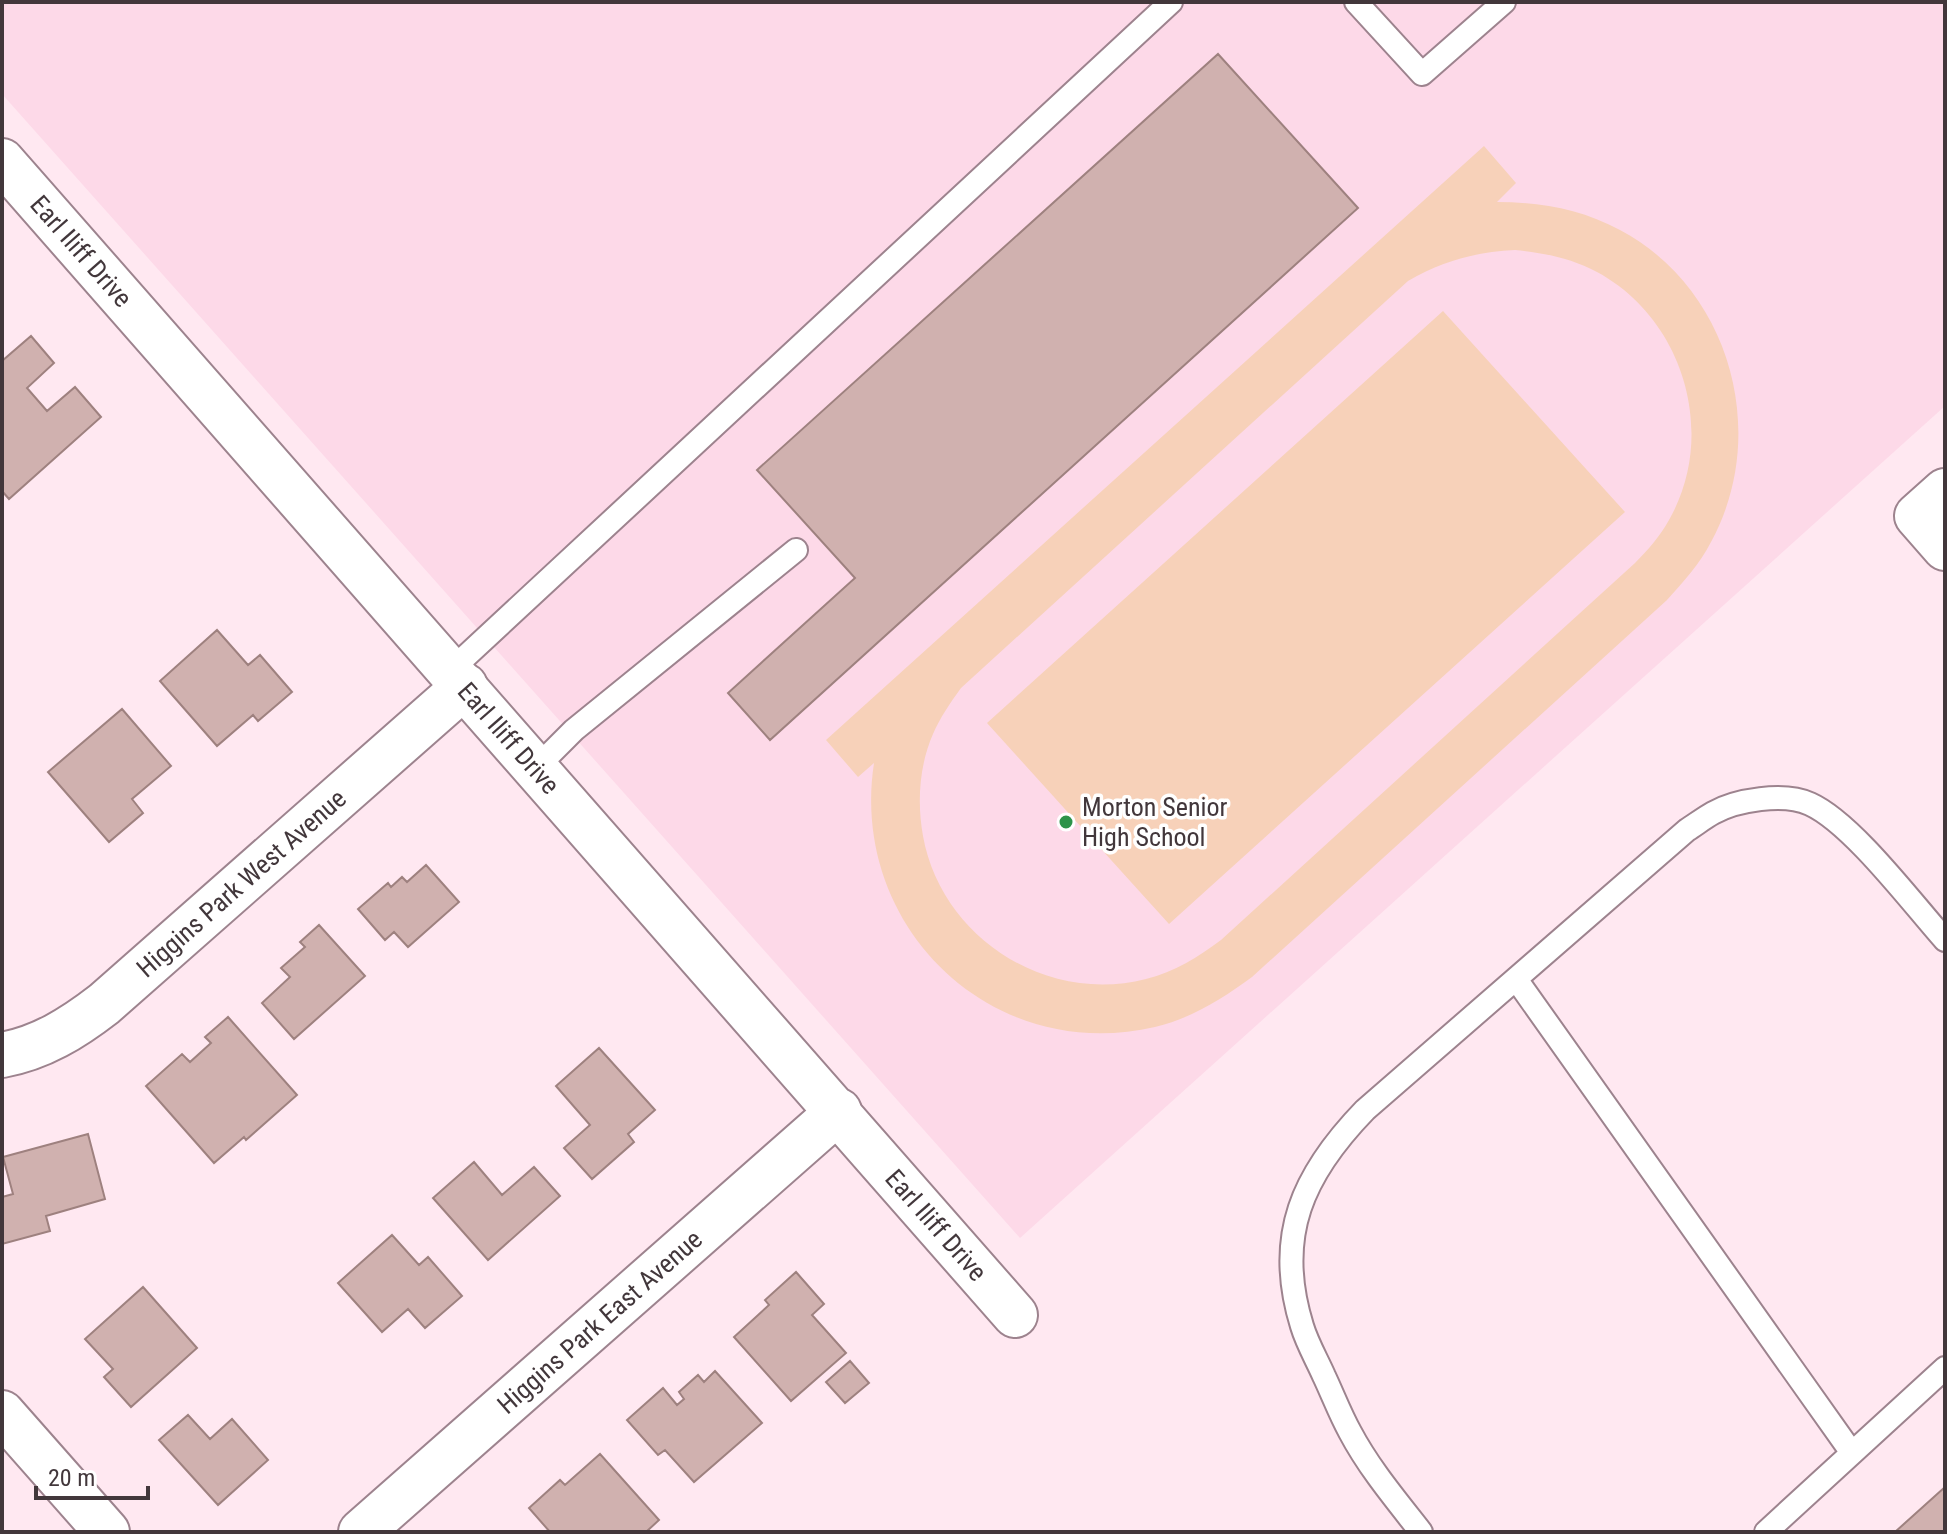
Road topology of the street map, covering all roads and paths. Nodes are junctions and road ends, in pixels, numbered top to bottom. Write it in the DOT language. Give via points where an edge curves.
graph roads {
  1 [pos="1171,2"];
  2 [pos="1356,2"];
  3 [pos="1504,2"];
  4 [pos="2,161"];
  5 [pos="796,550"];
  6 [pos="458,678"];
  7 [pos="537,767"];
  8 [pos="1945,940"];
  9 [pos="1516,979"];
  10 [pos="2,1055"];
  11 [pos="839,1111"];
  12 [pos="1015,1315"];
  13 [pos="1945,1368"];
  14 [pos="2,1413"];
  15 [pos="1852,1453"];
  16 [pos="107,1532"];
  17 [pos="361,1532"];
  18 [pos="1421,1532"];
  19 [pos="1766,1532"];
  1 -- 6 [label="lane"];
  2 -- 3 [label="lane" via="1422,74"];
  4 -- 6 [label="street, Earl Iliff Drive"];
  5 -- 7 [label="lane" via="574,730"];
  6 -- 7 [label="street, Earl Iliff Drive"];
  6 -- 10 [label="street, Higgins Park West Avenue" via="104,1004 46,1042"];
  7 -- 11 [label="street, Earl Iliff Drive"];
  8 -- 9 [label="lane" via="1836,821 1808,803 1774,798 1714,812 1687,830"];
  9 -- 15 [label="lane"];
  9 -- 18 [label="lane" via="1336,1139 1314,1172 1291,1243 1290,1272 1302,1326 1350,1433"];
  11 -- 12 [label="street, Earl Iliff Drive"];
  11 -- 17 [label="street, Higgins Park East Avenue"];
  13 -- 15 [label="lane"];
  14 -- 16 [label="street"];
  15 -- 19 [label="lane"];
}
